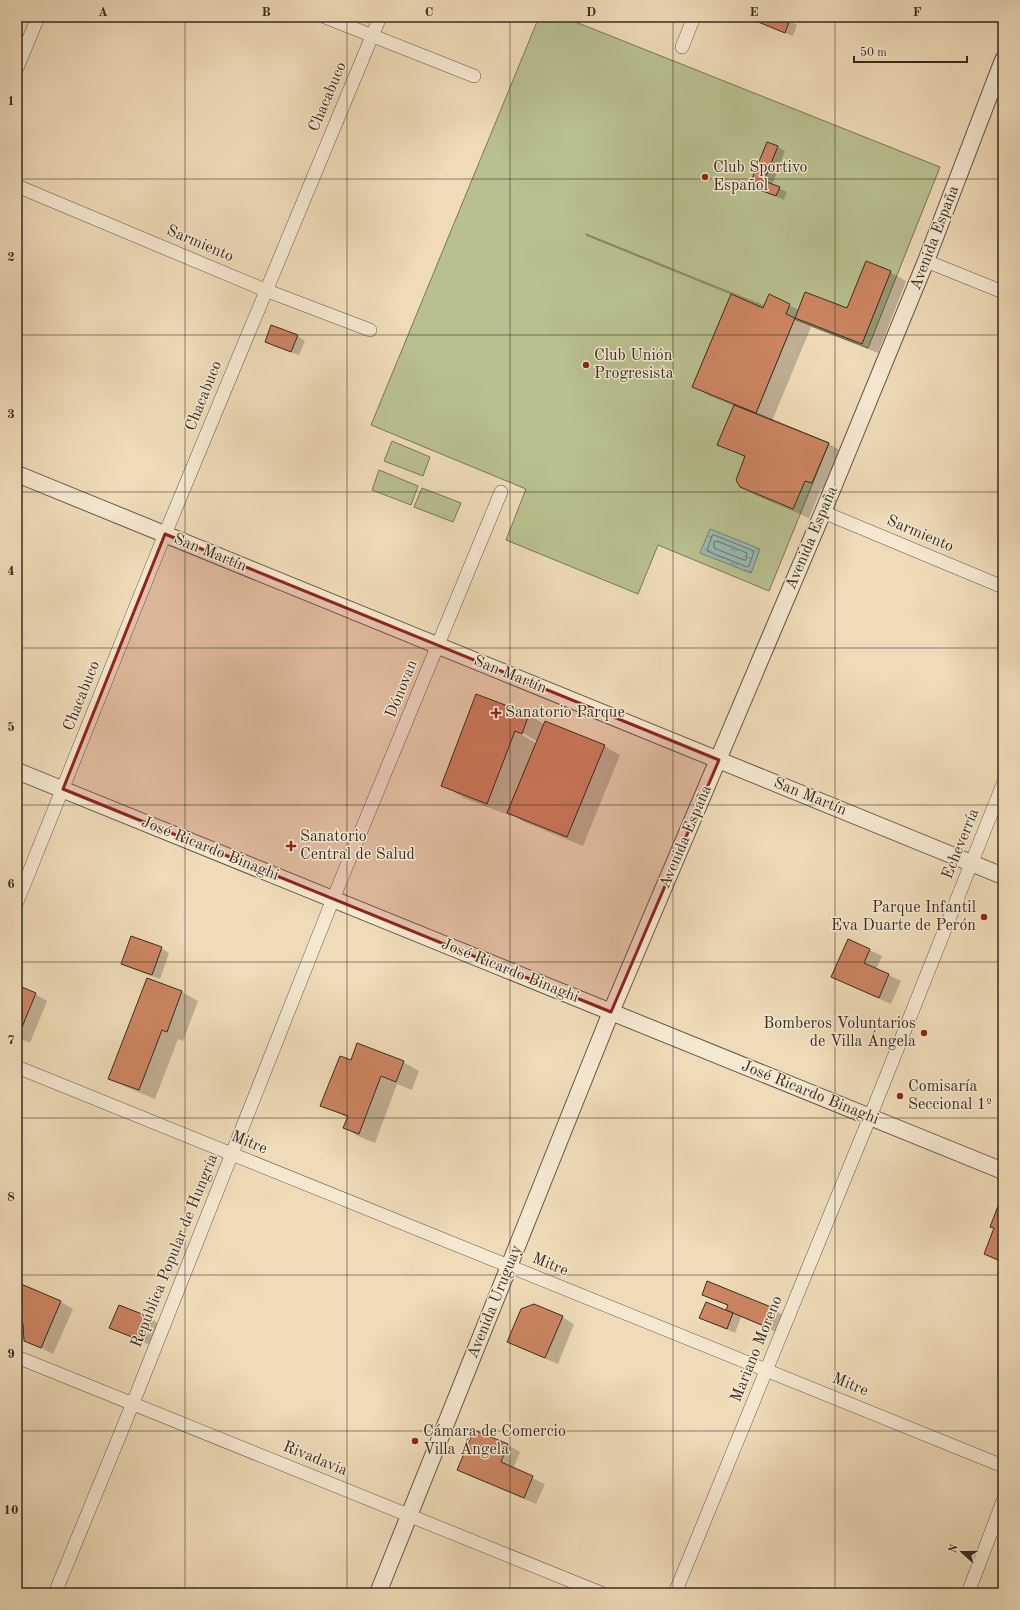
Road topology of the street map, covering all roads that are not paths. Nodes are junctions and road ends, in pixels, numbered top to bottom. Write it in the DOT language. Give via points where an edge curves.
graph roads {
  1 [pos="38,17"];
  2 [pos="326,17"];
  3 [pos="380,17"];
  4 [pos="694,17"];
  5 [pos="372,36"];
  6 [pos="682,47"];
  7 [pos="1003,60"];
  8 [pos="17,68"];
  9 [pos="474,76"];
  10 [pos="17,186"];
  11 [pos="926,261"];
  12 [pos="265,290"];
  13 [pos="1003,292"];
  14 [pos="370,330"];
  15 [pos="17,474"];
  16 [pos="501,492"];
  17 [pos="823,512"];
  18 [pos="165,534"];
  19 [pos="1003,587"];
  20 [pos="438,646"];
  21 [pos="719,760"];
  22 [pos="17,771"];
  23 [pos="1003,784"];
  24 [pos="62,789"];
  25 [pos="971,863"];
  26 [pos="1003,876"];
  27 [pos="333,899"];
  28 [pos="17,902"];
  29 [pos="611,1012"];
  30 [pos="17,1067"];
  31 [pos="870,1117"];
  32 [pos="232,1154"];
  33 [pos="1003,1171"];
  34 [pos="509,1267"];
  35 [pos="17,1357"];
  36 [pos="767,1370"];
  37 [pos="133,1403"];
  38 [pos="1003,1466"];
  39 [pos="1003,1501"];
  40 [pos="409,1515"];
  41 [pos="54,1593"];
  42 [pos="378,1593"];
  43 [pos="601,1593"];
  44 [pos="675,1593"];
  45 [pos="968,1593"];
  1 -- 8 [label="street"];
  2 -- 5 [label="street"];
  3 -- 5 [label="street, Chacabuco"];
  4 -- 6 [label="street"];
  5 -- 9 [label="street"];
  5 -- 12 [label="street, Chacabuco"];
  7 -- 11 [label="street, Avenida España"];
  10 -- 12 [label="street, Sarmiento"];
  11 -- 13 [label="street"];
  11 -- 17 [label="street, Avenida España"];
  12 -- 14 [label="street, Sarmiento"];
  12 -- 18 [label="street, Chacabuco"];
  15 -- 18 [label="street, San Martín"];
  16 -- 20 [label="street, Dónovan"];
  17 -- 19 [label="street, Sarmiento"];
  17 -- 21 [label="street, Avenida España"];
  18 -- 20 [label="street, San Martín"];
  18 -- 24 [label="street, Chacabuco"];
  20 -- 21 [label="street, San Martín"];
  20 -- 27 [label="street, Dónovan"];
  21 -- 25 [label="street, San Martín"];
  21 -- 29 [label="street, Avenida España"];
  22 -- 24 [label="street, José Ricardo Binaghi"];
  23 -- 25 [label="street, Echeverría"];
  24 -- 27 [label="street, José Ricardo Binaghi"];
  24 -- 28 [label="street, Chacabuco"];
  25 -- 26 [label="street, San Martín"];
  25 -- 31 [label="street, Echeverría"];
  27 -- 29 [label="street, José Ricardo Binaghi"];
  27 -- 32 [label="street, República Popular de Hungría"];
  29 -- 31 [label="street, José Ricardo Binaghi"];
  29 -- 34 [label="street, Avenida Uruguay"];
  30 -- 32 [label="street, Mitre"];
  31 -- 33 [label="street, José Ricardo Binaghi"];
  31 -- 36 [label="street, Mariano Moreno"];
  32 -- 34 [label="street, Mitre"];
  32 -- 37 [label="street, República Popular de Hungría"];
  34 -- 36 [label="street, Mitre"];
  34 -- 40 [label="street, Avenida Uruguay"];
  35 -- 37 [label="street, Rivadavia"];
  36 -- 38 [label="street, Mitre"];
  36 -- 44 [label="street, Mariano Moreno"];
  37 -- 40 [label="street, Rivadavia"];
  37 -- 41 [label="street, República Popular de Hungría"];
  39 -- 45 [label="street"];
  40 -- 42 [label="street, Avenida Uruguay"];
  40 -- 43 [label="street, Rivadavia"];
}
